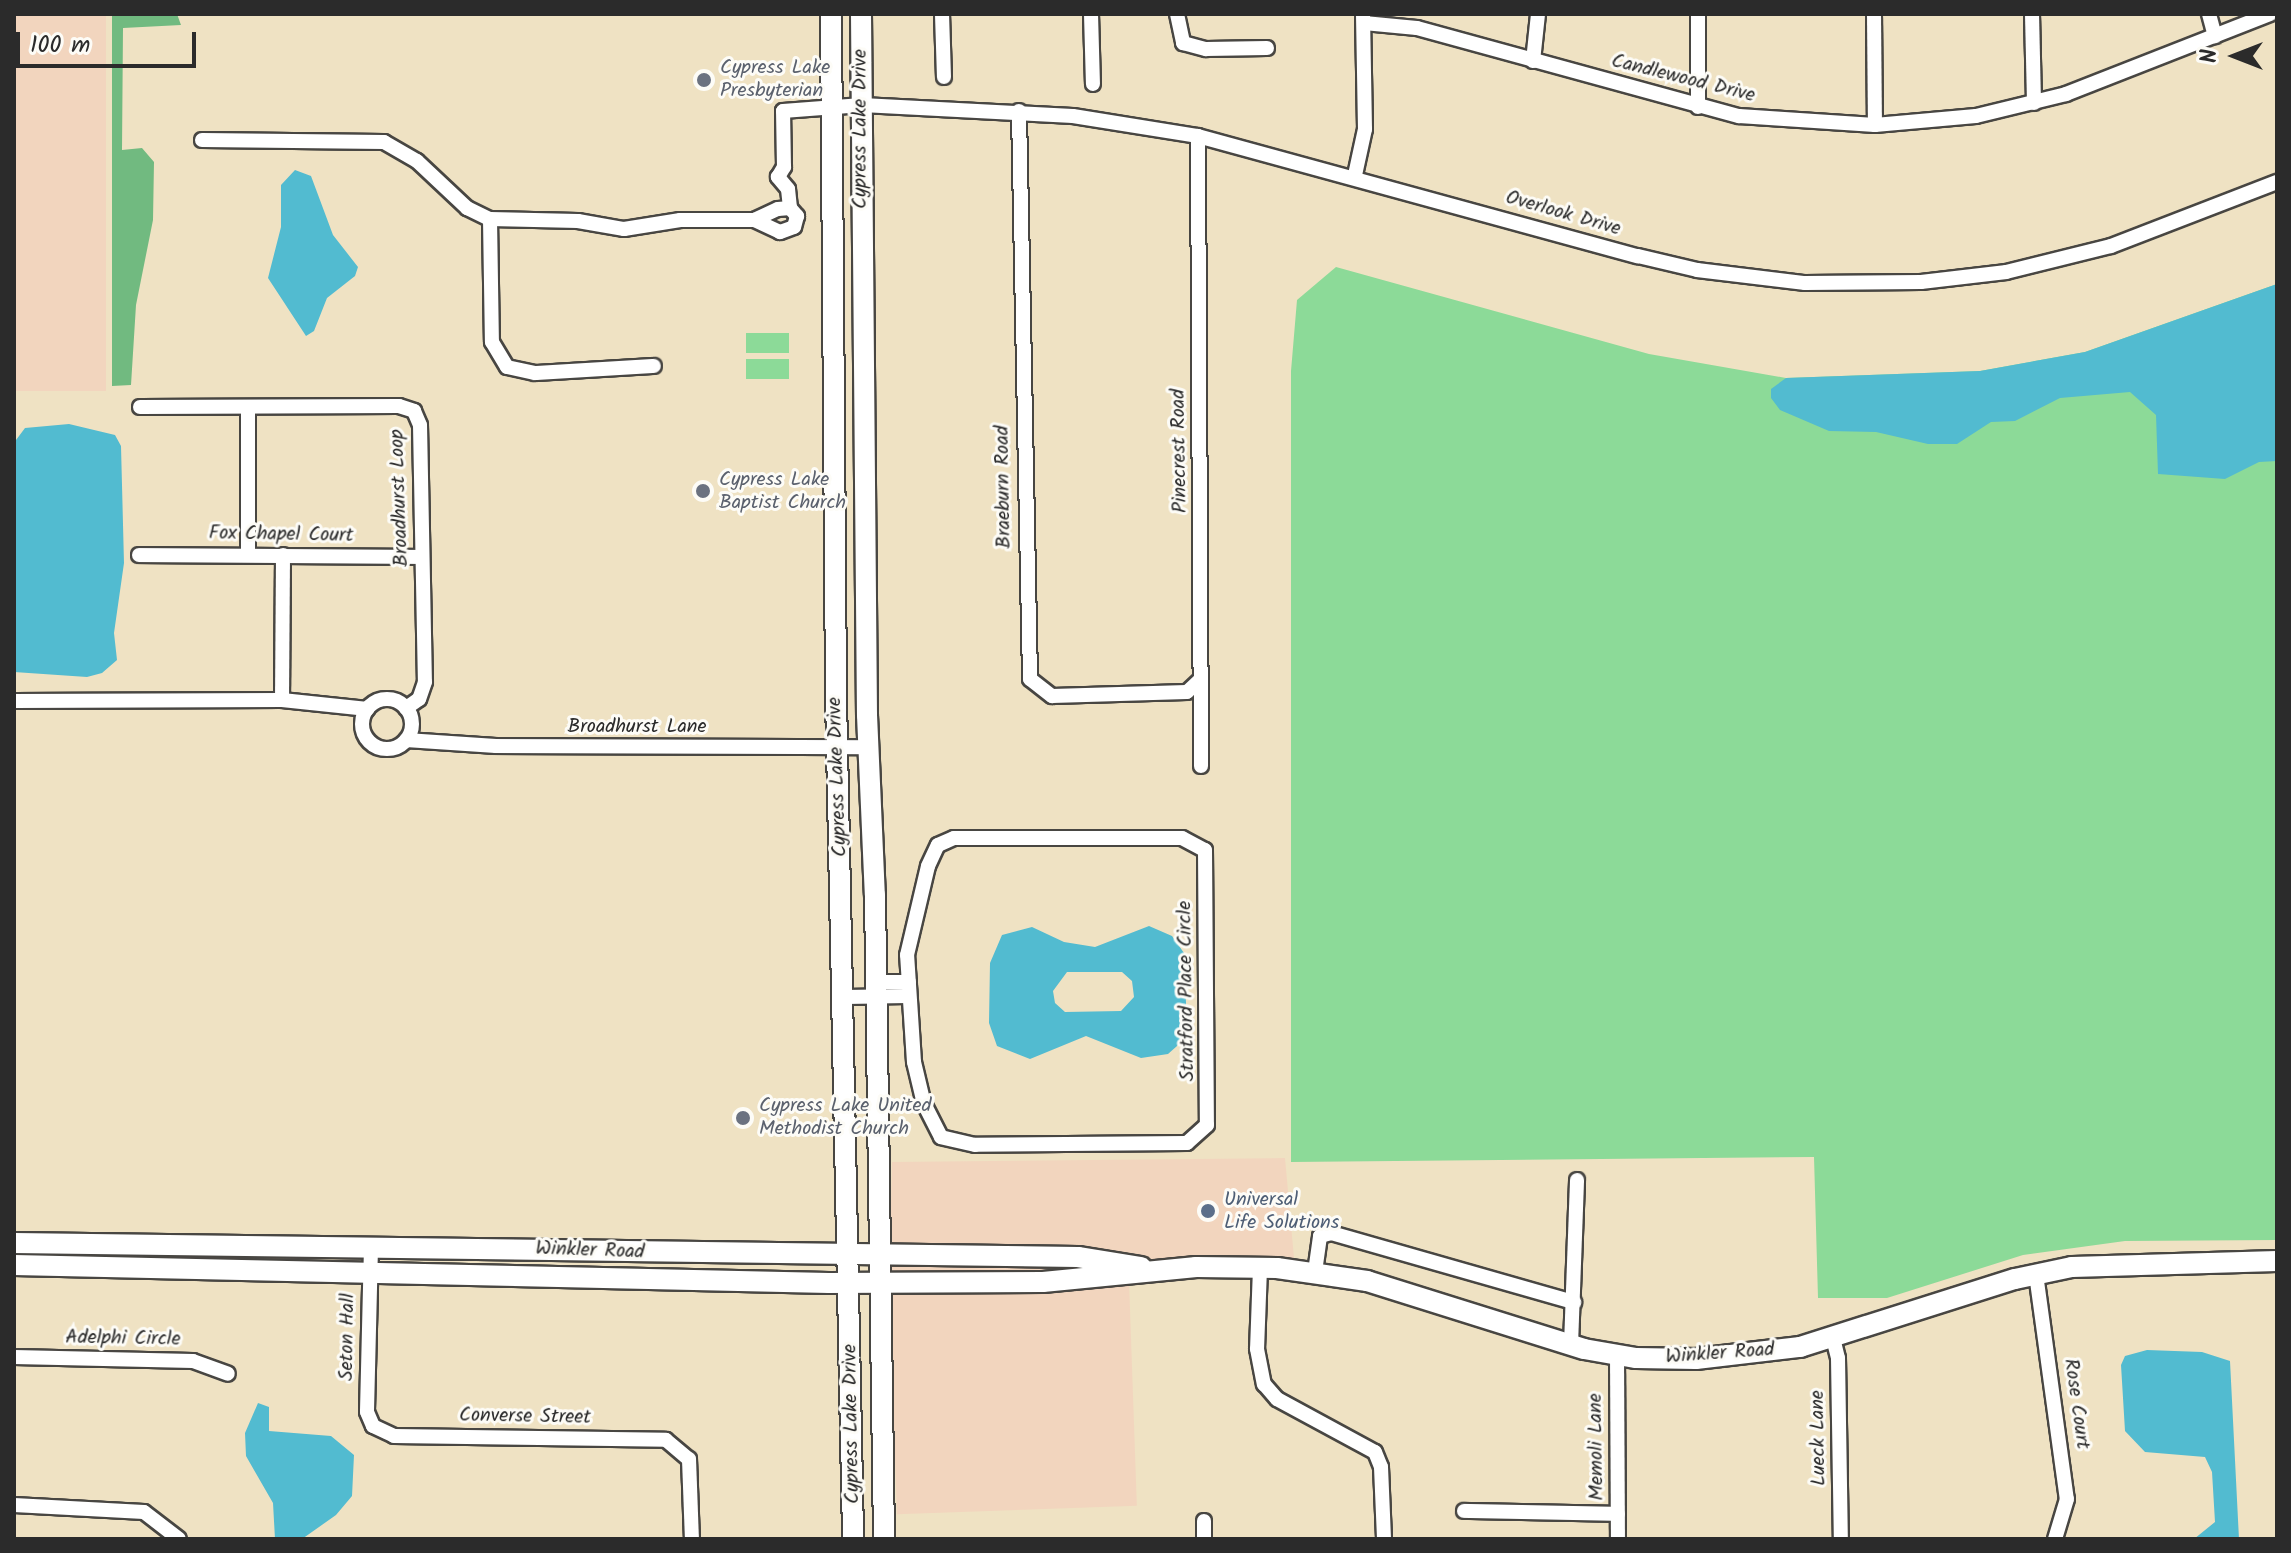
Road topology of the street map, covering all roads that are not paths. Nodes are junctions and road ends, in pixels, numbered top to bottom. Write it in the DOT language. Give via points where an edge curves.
graph roads {
  1 [pos="831,14"];
  2 [pos="861,14"];
  3 [pos="942,14"];
  4 [pos="1091,14"];
  5 [pos="1177,14"];
  6 [pos="1538,14"];
  7 [pos="1698,14"];
  8 [pos="1874,14"];
  9 [pos="2032,14"];
  10 [pos="2209,14"];
  11 [pos="2270,14"];
  12 [pos="1364,18"];
  13 [pos="2215,36"];
  14 [pos="1267,48"];
  15 [pos="1533,61"];
  16 [pos="944,77"];
  17 [pos="1093,84"];
  18 [pos="2034,103"];
  19 [pos="862,105"];
  20 [pos="1698,107"];
  21 [pos="833,110"];
  22 [pos="1019,111"];
  23 [pos="1875,125"];
  24 [pos="1198,136"];
  25 [pos="202,140"];
  26 [pos="1355,175"];
  27 [pos="2277,182"];
  28 [pos="790,208"];
  29 [pos="490,219"];
  30 [pos="754,220"];
  31 [pos="654,366"];
  32 [pos="140,407"];
  33 [pos="248,407"];
  34 [pos="833,422"];
  35 [pos="864,422"];
  36 [pos="248,554"];
  37 [pos="139,555"];
  38 [pos="283,555"];
  39 [pos="422,557"];
  40 [pos="1201,679"];
  41 [pos="282,700"];
  42 [pos="14,701"];
  43 [pos="406,708"];
  44 [pos="368,709"];
  45 [pos="406,740"];
  46 [pos="868,747"];
  47 [pos="837,748"];
  48 [pos="1201,766"];
  49 [pos="876,989"];
  50 [pos="909,989"];
  51 [pos="845,997"];
  52 [pos="1577,1180"];
  53 [pos="14,1243"];
  54 [pos="371,1247"];
  55 [pos="532,1250"];
  56 [pos="850,1255"];
  57 [pos="879,1255"];
  58 [pos="2277,1261"];
  59 [pos="14,1265"];
  60 [pos="1260,1268"];
  61 [pos="369,1270"];
  62 [pos="1164,1271"];
  63 [pos="426,1272"];
  64 [pos="1315,1272"];
  65 [pos="2036,1274"];
  66 [pos="850,1282"];
  67 [pos="880,1282"];
  68 [pos="1574,1302"];
  69 [pos="1833,1338"];
  70 [pos="1571,1345"];
  71 [pos="1617,1355"];
  72 [pos="14,1357"];
  73 [pos="228,1374"];
  74 [pos="373,1426"];
  75 [pos="14,1505"];
  76 [pos="1464,1511"];
  77 [pos="1618,1514"];
  78 [pos="1204,1521"];
  79 [pos="179,1539"];
  80 [pos="692,1539"];
  81 [pos="853,1539"];
  82 [pos="884,1539"];
  83 [pos="1204,1539"];
  84 [pos="1384,1539"];
  85 [pos="1618,1539"];
  86 [pos="1841,1539"];
  87 [pos="2055,1539"];
  1 -- 21 [label="street, Cypress Lake Drive"];
  2 -- 19 [label="street, Cypress Lake Drive"];
  3 -- 16 [label="street"];
  4 -- 17 [label="street"];
  5 -- 14 [label="street" via="1183,43 1206,49"];
  6 -- 15 [label="street"];
  7 -- 20 [label="street"];
  8 -- 23 [label="street"];
  9 -- 18 [label="street"];
  10 -- 13 [label="street"];
  11 -- 13 [label="street, Candlewood Drive"];
  12 -- 15 [label="street, Candlewood Drive"];
  12 -- 26 [label="street" via="1365,129"];
  13 -- 18 [label="street, Candlewood Drive"];
  15 -- 20 [label="street, Candlewood Drive"];
  18 -- 23 [label="street, Candlewood Drive" via="1976,116"];
  19 -- 21 [label="street, Overlook Drive"];
  19 -- 22 [label="street, Overlook Drive"];
  19 -- 35 [label="street, Cypress Lake Drive"];
  20 -- 23 [label="street, Candlewood Drive" via="1782,121"];
  21 -- 28 [label="street, Overlook Drive" via="783,111 784,167 778,177 788,189"];
  21 -- 34 [label="street, Cypress Lake Drive"];
  22 -- 24 [label="street, Overlook Drive"];
  22 -- 40 [label="street, Braeburn Road" via="1030,679 1052,696 1187,692"];
  24 -- 26 [label="street, Overlook Drive"];
  24 -- 40 [label="street, Pinecrest Road"];
  25 -- 29 [label="street" via="384,142 417,161 467,208"];
  26 -- 27 [label="street, Overlook Drive" via="1697,270 1857,284 1961,278 2054,262 2164,228"];
  28 -- 30 [label="street"];
  28 -- 30 [label="street" via="796,223 788,231"];
  29 -- 30 [label="street" via="578,221 624,229 680,220"];
  29 -- 31 [label="street" via="492,342 507,367 535,373"];
  32 -- 33 [label="street, Broadhurst Loop"];
  33 -- 36 [label="street"];
  33 -- 39 [label="street, Broadhurst Loop" via="399,406 414,411 420,425"];
  34 -- 35 [label="street"];
  34 -- 47 [label="street, Cypress Lake Drive"];
  35 -- 46 [label="street, Cypress Lake Drive"];
  36 -- 37 [label="street, Fox Chapel Court"];
  36 -- 38 [label="street, Fox Chapel Court"];
  38 -- 39 [label="street, Fox Chapel Court"];
  38 -- 41 [label="street"];
  39 -- 43 [label="street, Broadhurst Loop" via="425,682 419,699"];
  40 -- 48 [label="street, Pinecrest Road"];
  41 -- 42 [label="street"];
  41 -- 44 [label="street"];
  43 -- 44 [label="street" via="391,699"];
  43 -- 45 [label="street" via="412,724"];
  44 -- 45 [label="street" via="363,725 369,740 392,748"];
  45 -- 47 [label="street, Broadhurst Lane" via="481,746"];
  46 -- 47 [label="street, Broadhurst Lane"];
  46 -- 49 [label="street, Cypress Lake Drive"];
  47 -- 51 [label="street, Cypress Lake Drive"];
  49 -- 50 [label="street"];
  49 -- 51 [label="street"];
  49 -- 57 [label="street, Cypress Lake Drive"];
  50 -- 50 [label="street, Stratford Place Circle" via="914,1062 924,1104 941,1137 975,1145 1187,1143 1207,1125 1205,850 1196,842 954,838 938,845 907,955"];
  51 -- 56 [label="street, Cypress Lake Drive"];
  52 -- 68 [label="street"];
  53 -- 54 [label="street, Winkler Road"];
  54 -- 55 [label="street, Winkler Road"];
  54 -- 61 [label="street, Seton Hall"];
  55 -- 56 [label="street, Winkler Road"];
  55 -- 63 [label="street" via="530,1260 454,1264"];
  56 -- 57 [label="street, Winkler Road"];
  56 -- 66 [label="street, Cypress Lake Drive"];
  57 -- 62 [label="street, Winkler Road" via="1078,1257"];
  57 -- 67 [label="street, Cypress Lake Drive"];
  58 -- 65 [label="street, Winkler Road" via="2120,1262"];
  59 -- 61 [label="street, Winkler Road"];
  60 -- 62 [label="street, Winkler Road"];
  60 -- 64 [label="street, Winkler Road"];
  60 -- 84 [label="street" via="1257,1349 1264,1384 1277,1399 1375,1452 1381,1467"];
  61 -- 63 [label="street, Winkler Road"];
  61 -- 74 [label="street, Seton Hall" via="367,1412"];
  62 -- 67 [label="street, Winkler Road" via="1043,1282"];
  63 -- 66 [label="street, Winkler Road"];
  64 -- 68 [label="street" via="1320,1236 1331,1233"];
  64 -- 70 [label="street, Winkler Road" via="1367,1281"];
  65 -- 69 [label="street, Winkler Road"];
  65 -- 87 [label="street, Rose Court" via="2067,1499"];
  66 -- 67 [label="street, Winkler Road"];
  66 -- 81 [label="street, Cypress Lake Drive"];
  67 -- 82 [label="street, Cypress Lake Drive"];
  68 -- 70 [label="street"];
  69 -- 71 [label="street, Winkler Road" via="1728,1358"];
  69 -- 86 [label="street, Lueck Lane" via="1838,1358"];
  70 -- 71 [label="street, Winkler Road"];
  71 -- 77 [label="street, Memoli Lane"];
  72 -- 73 [label="street, Adelphi Circle" via="193,1361"];
  74 -- 80 [label="street, Converse Street" via="394,1436 653,1439 678,1446 691,1472"];
  75 -- 79 [label="street" via="144,1512"];
  76 -- 77 [label="street"];
  77 -- 85 [label="street, Memoli Lane"];
  78 -- 83 [label="street"];
}
